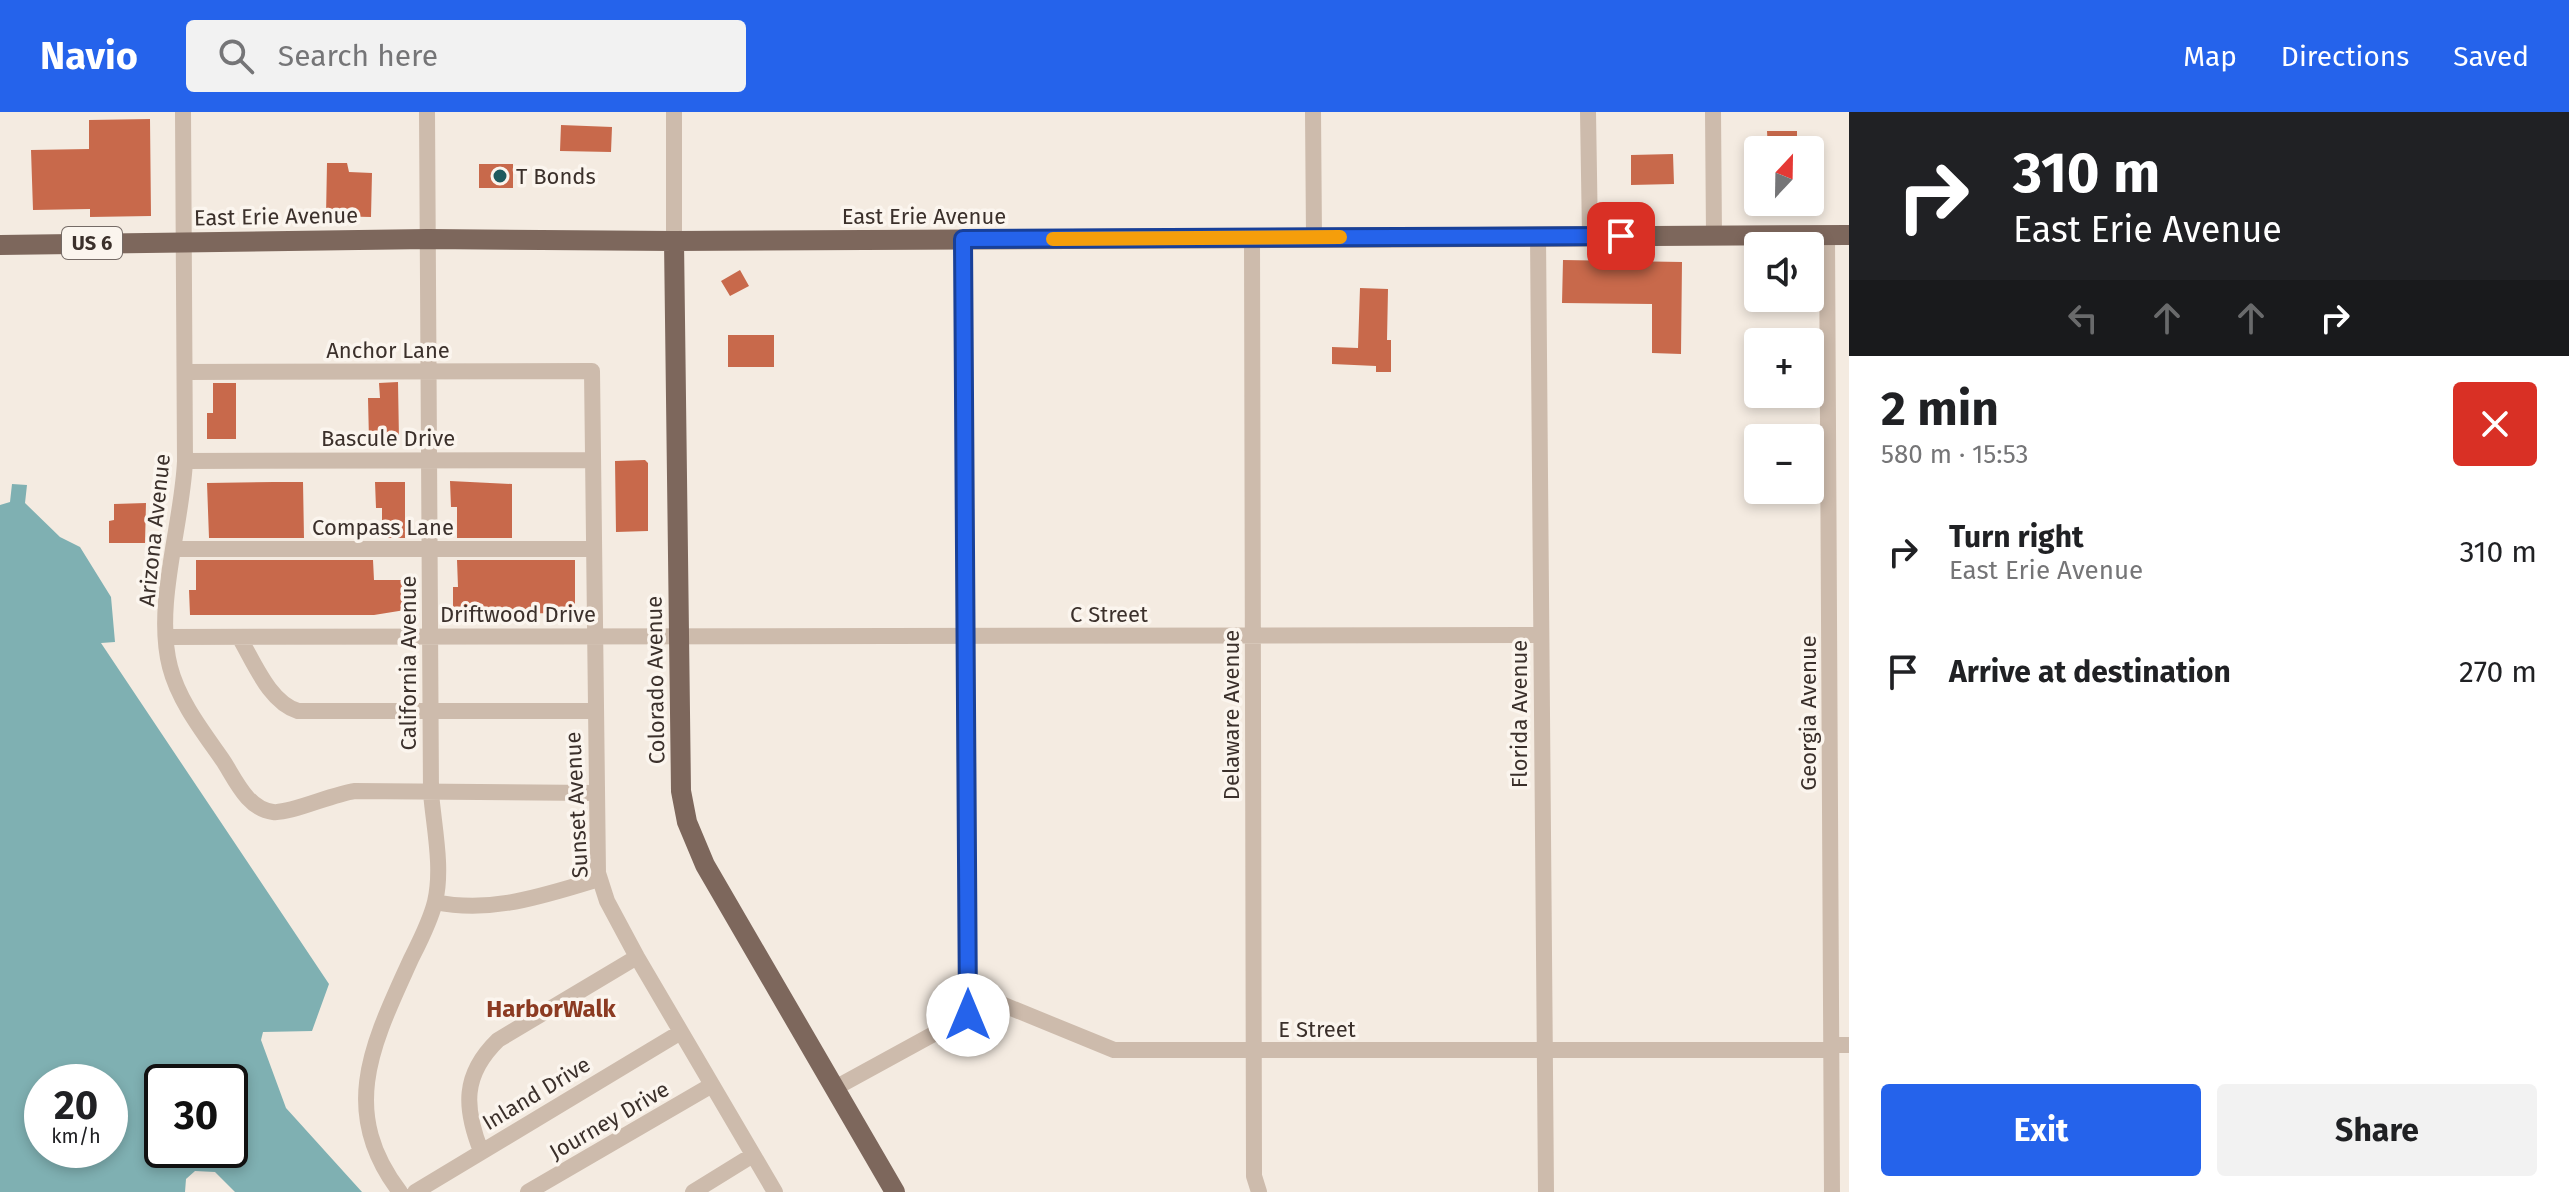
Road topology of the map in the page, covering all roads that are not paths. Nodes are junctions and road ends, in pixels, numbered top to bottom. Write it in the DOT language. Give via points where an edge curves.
graph roads {
  1 [pos="183,112"];
  2 [pos="427,112"];
  3 [pos="674,112"];
  4 [pos="1313,112"];
  5 [pos="1588,112"];
  6 [pos="1713,112"];
  7 [pos="1714,235"];
  8 [pos="1827,235"];
  9 [pos="1849,235"];
  10 [pos="1538,236"];
  11 [pos="1590,236"];
  12 [pos="1314,237"];
  13 [pos="1252,238"];
  14 [pos="428,239"];
  15 [pos="963,239"];
  16 [pos="184,241"];
  17 [pos="674,241"];
  18 [pos="0,245"];
  19 [pos="428,371"];
  20 [pos="592,371"];
  21 [pos="185,372"];
  22 [pos="429,460"];
  23 [pos="591,460"];
  24 [pos="185,461"];
  25 [pos="175,549"];
  26 [pos="430,549"];
  27 [pos="592,549"];
  28 [pos="677,635"];
  29 [pos="965,635"];
  30 [pos="1541,635"];
  31 [pos="431,636"];
  32 [pos="593,636"];
  33 [pos="1253,636"];
  34 [pos="166,637"];
  35 [pos="239,637"];
  36 [pos="594,711"];
  37 [pos="431,712"];
  38 [pos="431,793"];
  39 [pos="594,793"];
  40 [pos="599,879"];
  41 [pos="435,902"];
  42 [pos="637,957"];
  43 [pos="968,1015"];
  44 [pos="681,1032"];
  45 [pos="1849,1045"];
  46 [pos="1831,1048"];
  47 [pos="1254,1050"];
  48 [pos="1543,1051"];
  49 [pos="712,1085"];
  50 [pos="835,1088"];
  51 [pos="481,1151"];
  52 [pos="753,1155"];
  53 [pos="400,1192"];
  54 [pos="415,1192"];
  55 [pos="528,1192"];
  56 [pos="693,1192"];
  57 [pos="775,1192"];
  58 [pos="895,1192"];
  59 [pos="1259,1192"];
  60 [pos="1546,1192"];
  61 [pos="1832,1192"];
  1 -- 16 [label="street, Arizona Avenue"];
  2 -- 14 [label="street, California Avenue"];
  3 -- 17 [label="street, Colorado Avenue"];
  4 -- 12 [label="street"];
  5 -- 11 [label="street"];
  6 -- 7 [label="street"];
  7 -- 8 [label="main road, East Erie Avenue / US 6"];
  7 -- 11 [label="main road, East Erie Avenue / US 6"];
  8 -- 9 [label="main road, East Erie Avenue / US 6"];
  8 -- 46 [label="street, Georgia Avenue"];
  10 -- 11 [label="main road, East Erie Avenue / US 6"];
  10 -- 12 [label="main road, East Erie Avenue / US 6"];
  10 -- 30 [label="street, Florida Avenue"];
  12 -- 13 [label="main road, East Erie Avenue / US 6"];
  13 -- 15 [label="main road, East Erie Avenue / US 6"];
  13 -- 33 [label="street, Delaware Avenue"];
  14 -- 16 [label="main road, East Erie Avenue / US 6"];
  14 -- 17 [label="main road, East Erie Avenue / US 6"];
  14 -- 19 [label="street, California Avenue"];
  15 -- 17 [label="main road, East Erie Avenue / US 6"];
  15 -- 29 [label="street"];
  16 -- 18 [label="main road, East Erie Avenue / US 6"];
  16 -- 21 [label="street, Arizona Avenue"];
  17 -- 28 [label="main road, Colorado Avenue"];
  19 -- 20 [label="street, Anchor Lane"];
  19 -- 21 [label="street, Anchor Lane"];
  19 -- 22 [label="street, California Avenue"];
  20 -- 23 [label="street, Sunset Avenue"];
  21 -- 24 [label="street, Arizona Avenue"];
  22 -- 23 [label="street, Bascule Drive"];
  22 -- 24 [label="street, Bascule Drive"];
  22 -- 26 [label="street, California Avenue"];
  23 -- 27 [label="street, Sunset Avenue"];
  24 -- 25 [label="street, Arizona Avenue"];
  25 -- 26 [label="street, Compass Lane"];
  25 -- 34 [label="street, Arizona Avenue"];
  26 -- 27 [label="street, Compass Lane"];
  26 -- 31 [label="street, California Avenue"];
  27 -- 32 [label="street, Sunset Avenue"];
  28 -- 29 [label="street, C Street"];
  28 -- 32 [label="street, Driftwood Drive"];
  28 -- 50 [label="main road, Colorado Avenue" via="681,791 692,837"];
  29 -- 33 [label="street, C Street"];
  29 -- 43 [label="street"];
  30 -- 33 [label="street, C Street"];
  30 -- 48 [label="street, Florida Avenue"];
  31 -- 32 [label="street, Driftwood Drive"];
  31 -- 35 [label="street, Driftwood Drive"];
  31 -- 37 [label="street, California Avenue"];
  32 -- 36 [label="street, Sunset Avenue"];
  33 -- 47 [label="street, Delaware Avenue"];
  34 -- 35 [label="street, Driftwood Drive"];
  34 -- 38 [label="street, Arizona Avenue" via="173,674 196,720 249,800 260,808 281,812 345,793"];
  35 -- 37 [label="street" via="271,690 294,710"];
  36 -- 37 [label="street"];
  36 -- 39 [label="street, Sunset Avenue"];
  37 -- 38 [label="street, California Avenue"];
  38 -- 39 [label="street"];
  38 -- 41 [label="street, California Avenue"];
  39 -- 40 [label="street, Sunset Avenue"];
  40 -- 41 [label="street" via="499,906"];
  40 -- 42 [label="street, Sunset Avenue"];
  41 -- 53 [label="street, California Avenue" via="382,1023 365,1081 374,1144"];
  42 -- 44 [label="street, Sunset Avenue"];
  42 -- 51 [label="street" via="498,1040 485,1054 470,1085 468,1103"];
  43 -- 47 [label="street, E Street" via="994,1001 1114,1050"];
  43 -- 50 [label="street, E Street"];
  44 -- 49 [label="street, Sunset Avenue"];
  44 -- 51 [label="street, Inland Drive"];
  45 -- 46 [label="street, E Street"];
  46 -- 48 [label="street, E Street"];
  46 -- 61 [label="street, Georgia Avenue"];
  47 -- 48 [label="street, E Street"];
  47 -- 59 [label="street, Delaware Avenue" via="1254,1176"];
  48 -- 60 [label="street, Florida Avenue"];
  49 -- 52 [label="street, Sunset Avenue"];
  49 -- 55 [label="street, Journey Drive"];
  50 -- 58 [label="main road, Colorado Avenue"];
  51 -- 54 [label="street, Inland Drive"];
  52 -- 56 [label="street"];
  52 -- 57 [label="street, Sunset Avenue"];
}
